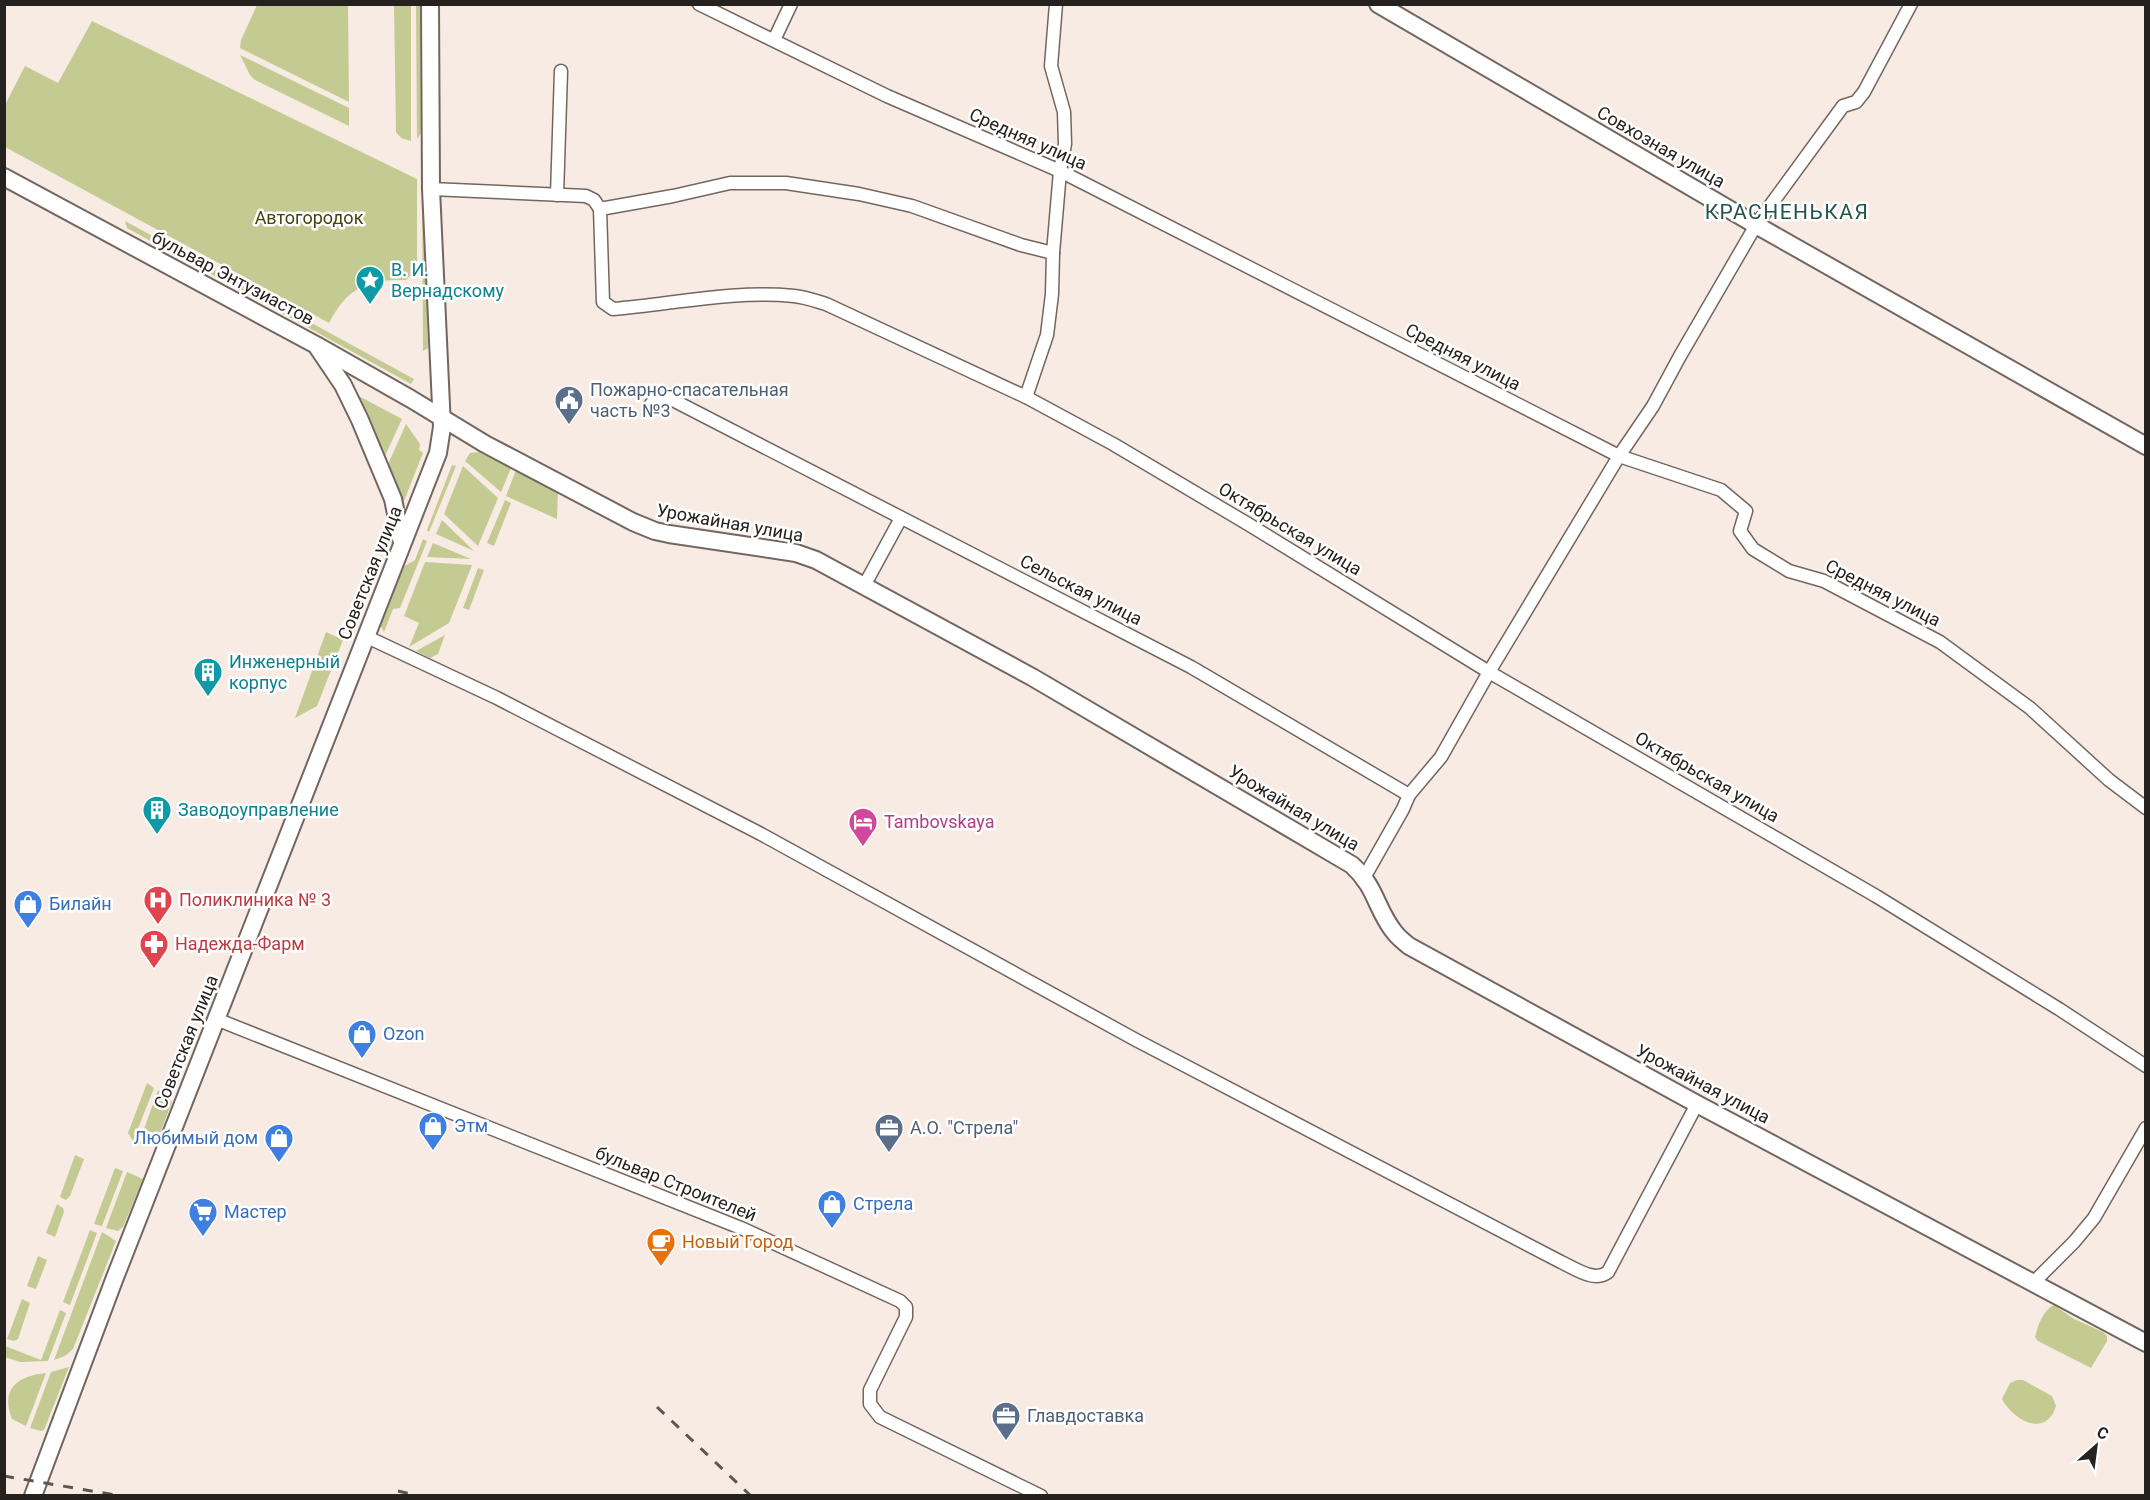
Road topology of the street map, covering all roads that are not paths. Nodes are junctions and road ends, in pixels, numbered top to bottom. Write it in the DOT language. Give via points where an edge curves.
graph roads {
  1 [pos="430,4"];
  2 [pos="699,4"];
  3 [pos="791,4"];
  4 [pos="1056,4"];
  5 [pos="1378,4"];
  6 [pos="1911,4"];
  7 [pos="774,40"];
  8 [pos="561,71"];
  9 [pos="1060,171"];
  10 [pos="4,177"];
  11 [pos="431,189"];
  12 [pos="557,195"];
  13 [pos="600,209"];
  14 [pos="1756,225"];
  15 [pos="1053,253"];
  16 [pos="316,345"];
  17 [pos="1026,397"];
  18 [pos="649,407"];
  19 [pos="441,417"];
  20 [pos="2145,446"];
  21 [pos="1618,456"];
  22 [pos="901,518"];
  23 [pos="402,544"];
  24 [pos="864,586"];
  25 [pos="365,636"];
  26 [pos="1489,672"];
  27 [pos="1409,795"];
  28 [pos="2145,808"];
  29 [pos="1365,876"];
  30 [pos="216,1019"];
  31 [pos="2145,1066"];
  32 [pos="1697,1104"];
  33 [pos="2145,1128"];
  34 [pos="2033,1283"];
  35 [pos="2145,1343"];
  36 [pos="33,1496"];
  37 [pos="1041,1496"];
  1 -- 11 [label="street, Советская улица"];
  2 -- 7 [label="street, Средняя улица"];
  3 -- 7 [label="street"];
  4 -- 9 [label="street" via="1050,66 1064,112 1065,144"];
  5 -- 14 [label="street, Совхозная улица"];
  6 -- 14 [label="street" via="1864,92 1856,102 1842,106"];
  7 -- 9 [label="street, Средняя улица" via="887,96"];
  8 -- 12 [label="street"];
  9 -- 15 [label="street"];
  9 -- 21 [label="street, Средняя улица"];
  10 -- 16 [label="street, бульвар Энтузиастов"];
  11 -- 12 [label="street"];
  11 -- 19 [label="street, Советская улица"];
  12 -- 13 [label="street" via="586,196"];
  13 -- 15 [label="street" via="730,183 786,183 912,206"];
  13 -- 17 [label="street, Октябрьская улица" via="603,302 613,309 768,294 797,297 826,304"];
  14 -- 20 [label="street, Совхозная улица"];
  14 -- 21 [label="street" via="1653,406"];
  15 -- 17 [label="street" via="1047,335"];
  16 -- 19 [label="street, бульвар Энтузиастов"];
  16 -- 23 [label="street" via="339,378 360,420 393,499"];
  17 -- 26 [label="street, Октябрьская улица" via="1248,524"];
  18 -- 22 [label="street, Сельская улица" via="654,400 669,398"];
  19 -- 23 [label="street, Советская улица" via="438,453"];
  19 -- 24 [label="street, Урожайная улица" via="485,444 655,531 796,553"];
  21 -- 26 [label="street"];
  21 -- 28 [label="street, Средняя улица" via="1721,490 1746,512 1740,531 1753,549 1789,571 1824,581 1940,642 2030,708"];
  22 -- 24 [label="street"];
  22 -- 27 [label="street, Сельская улица" via="1191,667"];
  23 -- 25 [label="street, Советская улица"];
  24 -- 29 [label="street, Урожайная улица" via="1042,682 1353,865"];
  25 -- 30 [label="street, Советская улица"];
  25 -- 32 [label="street" via="497,698 761,834 1137,1040 1560,1262 1596,1277 1608,1272"];
  26 -- 27 [label="street" via="1441,757"];
  26 -- 31 [label="street, Октябрьская улица" via="1876,897"];
  27 -- 29 [label="street"];
  29 -- 32 [label="street, Урожайная улица" via="1384,918 1409,946"];
  30 -- 36 [label="street, Советская улица"];
  30 -- 37 [label="street, бульвар Строителей" via="741,1228 900,1302 906,1308 906,1317 870,1390 870,1404 880,1417"];
  32 -- 34 [label="street, Урожайная улица"];
  33 -- 34 [label="street" via="2094,1218"];
  34 -- 35 [label="street, Урожайная улица"];
}
